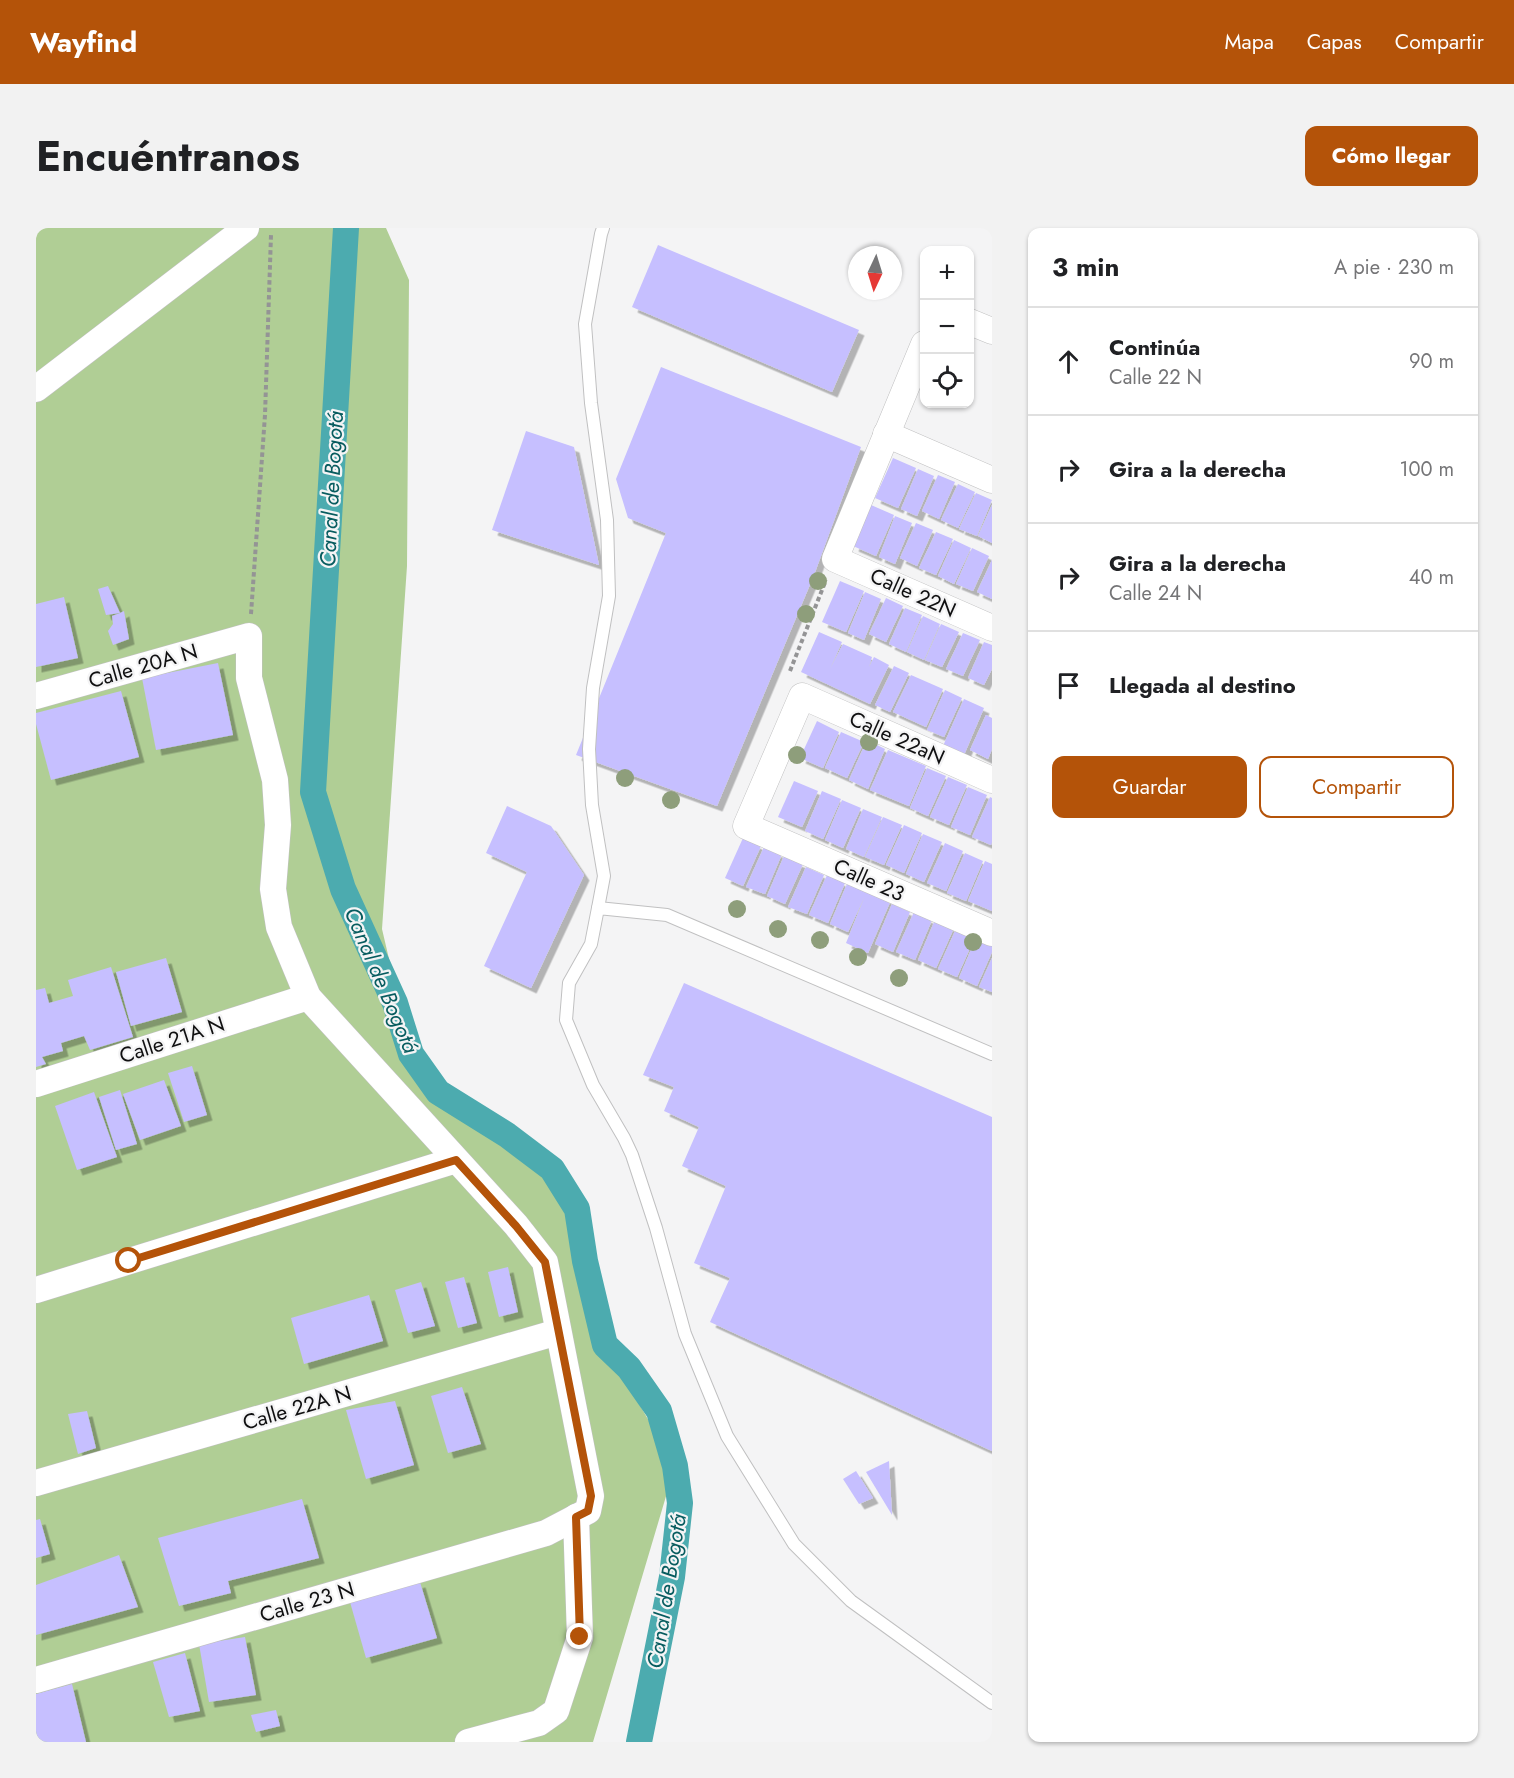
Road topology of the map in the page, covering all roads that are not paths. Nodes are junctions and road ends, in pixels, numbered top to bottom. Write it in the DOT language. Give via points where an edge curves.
graph roads {
  1 [pos="246,228"];
  2 [pos="603,228"];
  3 [pos="974,324"];
  4 [pos="992,331"];
  5 [pos="920,353"];
  6 [pos="36,389"];
  7 [pos="886,434"];
  8 [pos="992,480"];
  9 [pos="992,627"];
  10 [pos="36,696"];
  11 [pos="992,780"];
  12 [pos="746,826"];
  13 [pos="598,908"];
  14 [pos="992,933"];
  15 [pos="308,997"];
  16 [pos="992,1054"];
  17 [pos="36,1084"];
  18 [pos="456,1160"];
  19 [pos="36,1290"];
  20 [pos="558,1332"];
  21 [pos="36,1483"];
  22 [pos="576,1517"];
  23 [pos="36,1680"];
  24 [pos="992,1703"];
  25 [pos="468,1742"];
  1 -- 6 [label="street"];
  2 -- 13 [label="lane" via="585,324 607,520 609,596 593,688 589,749 591,805 604,876"];
  3 -- 4 [label="street"];
  5 -- 7 [label="street"];
  7 -- 8 [label="street"];
  7 -- 9 [label="street, Calle 22N" via="835,559"];
  10 -- 15 [label="street, Calle 20A N" via="249,636 249,678 275,780 278,825 273,889 279,927"];
  11 -- 12 [label="street, Calle 22aN" via="802,696"];
  12 -- 14 [label="street, Calle 23"];
  13 -- 16 [label="lane" via="668,915"];
  13 -- 24 [label="lane" via="591,944 569,983 566,1020 592,1085 632,1155 685,1334 727,1436 794,1544 851,1601"];
  15 -- 17 [label="street, Calle 21A N"];
  15 -- 18 [label="street"];
  18 -- 19 [label="street"];
  18 -- 20 [label="street" via="545,1262"];
  20 -- 21 [label="street, Calle 22A N"];
  20 -- 22 [label="street" via="591,1496 588,1511"];
  22 -- 23 [label="street, Calle 23 N" via="546,1533"];
  22 -- 25 [label="street" via="580,1637 556,1711 539,1723"];
}
